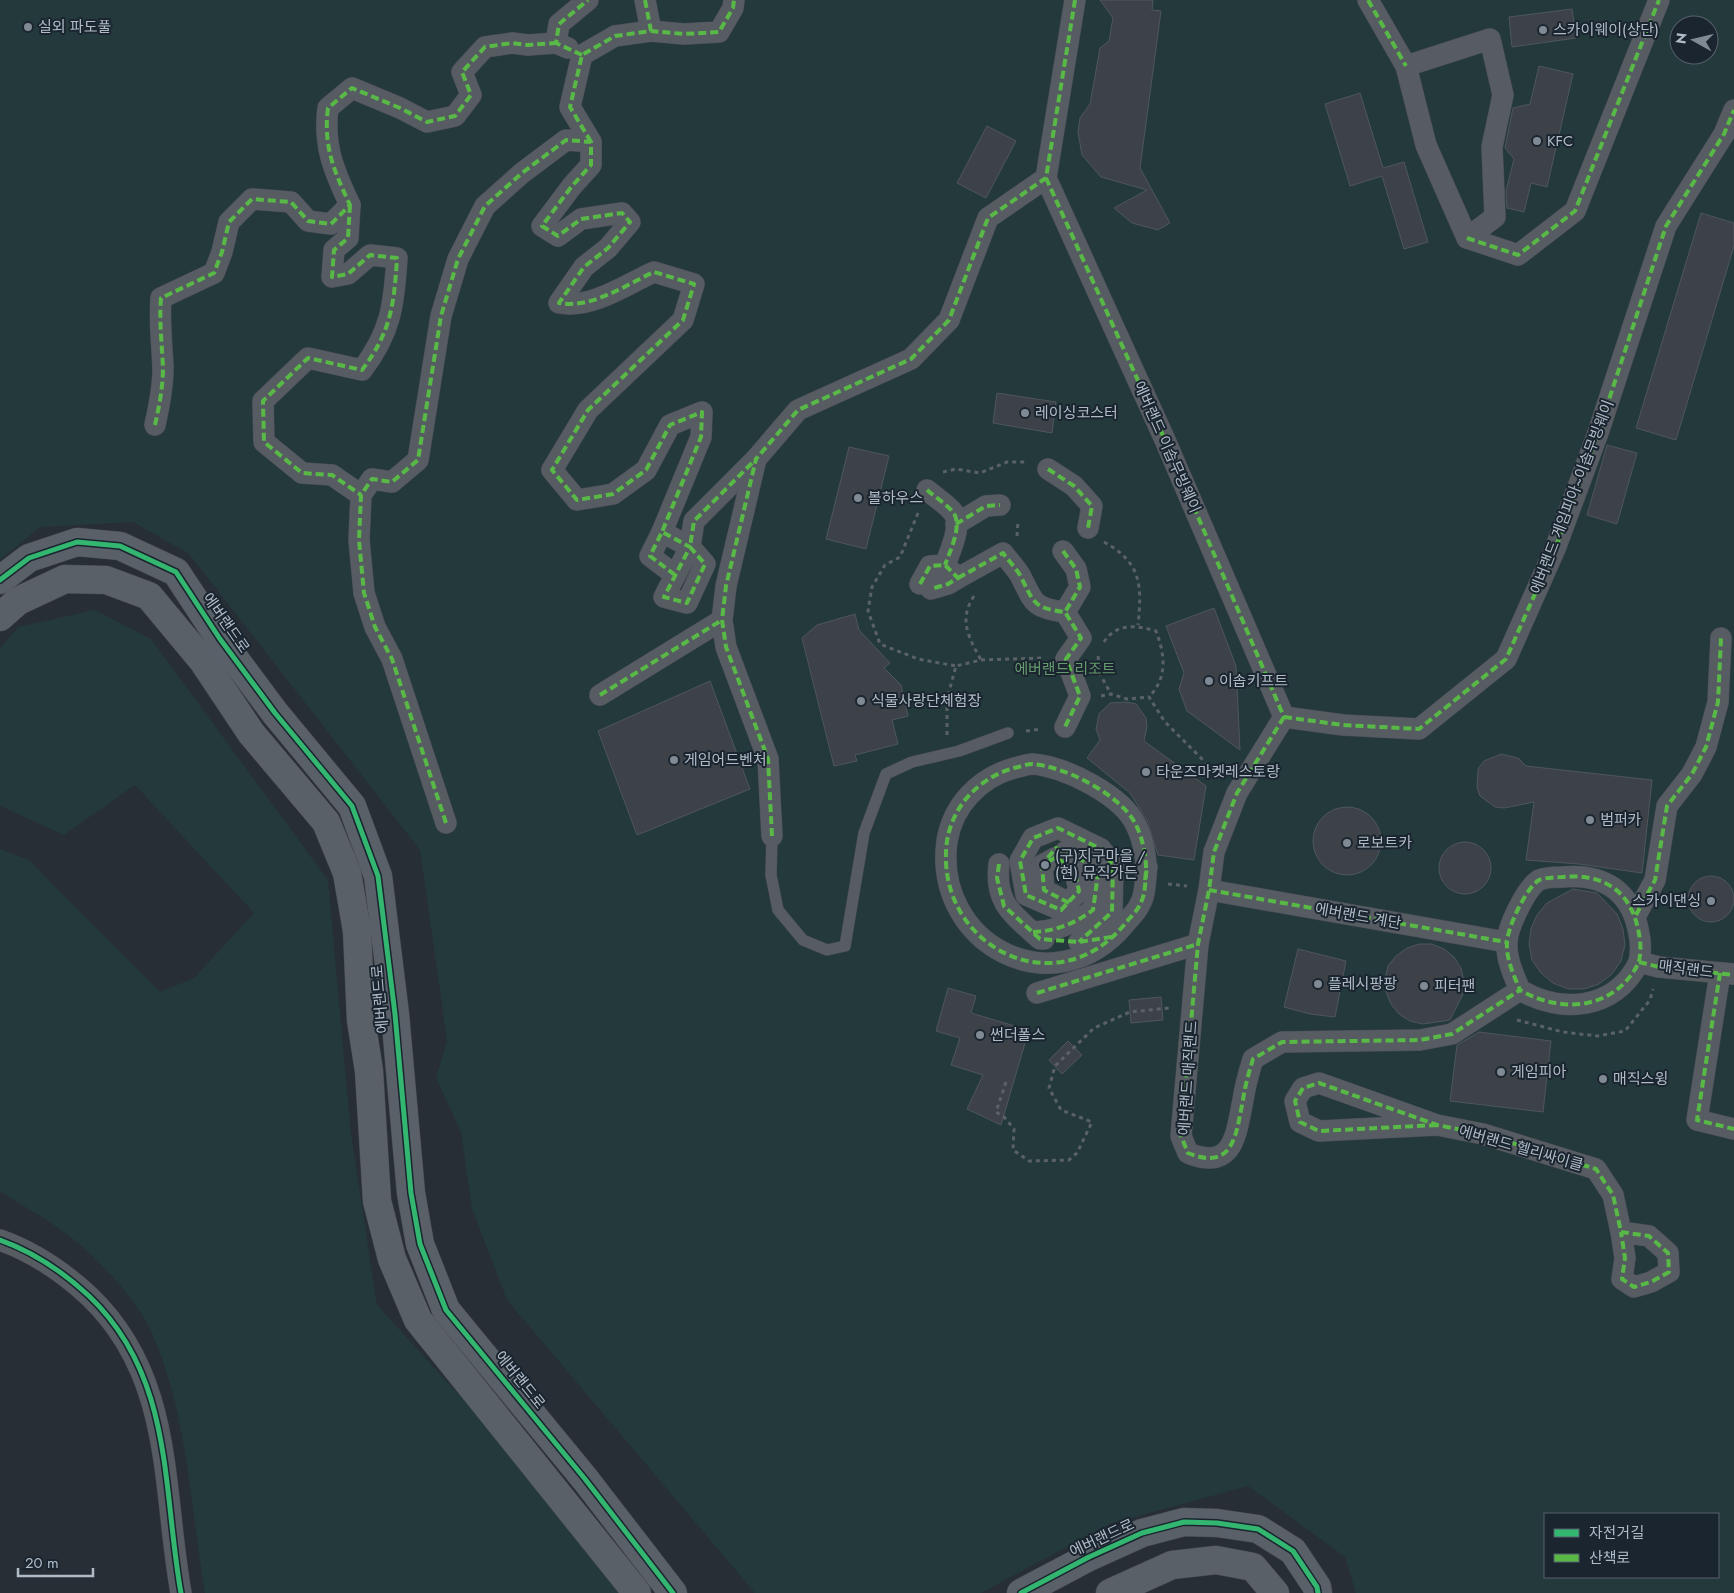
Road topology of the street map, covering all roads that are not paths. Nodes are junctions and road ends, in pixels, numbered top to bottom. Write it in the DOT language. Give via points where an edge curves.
graph roads {
  1 [pos="588,0"];
  2 [pos="645,0"];
  3 [pos="734,0"];
  4 [pos="1075,0"];
  5 [pos="1368,0"];
  6 [pos="1659,0"];
  7 [pos="652,31"];
  8 [pos="556,43"];
  9 [pos="582,55"];
  10 [pos="1406,66"];
  11 [pos="1734,110"];
  12 [pos="591,142"];
  13 [pos="1046,178"];
  14 [pos="350,205"];
  15 [pos="1467,238"];
  16 [pos="155,426"];
  17 [pos="756,458"];
  18 [pos="1048,469"];
  19 [pos="927,490"];
  20 [pos="361,495"];
  21 [pos="1000,505"];
  22 [pos="956,524"];
  23 [pos="1088,528"];
  24 [pos="662,532"];
  25 [pos="690,547"];
  26 [pos="1063,551"];
  27 [pos="951,571"];
  28 [pos="675,575"];
  29 [pos="0,580"];
  30 [pos="925,586"];
  31 [pos="1066,612"];
  32 [pos="0,617"];
  33 [pos="722,620"];
  34 [pos="1721,638"];
  35 [pos="600,695"];
  36 [pos="1284,717"];
  37 [pos="1065,727"];
  38 [pos="1008,733"];
  39 [pos="446,823"];
  40 [pos="772,836"];
  41 [pos="999,864"];
  42 [pos="1042,865"];
  43 [pos="1209,890"];
  44 [pos="1069,903"];
  45 [pos="1636,915"];
  46 [pos="1033,932"];
  47 [pos="1113,937"];
  48 [pos="1079,942"];
  49 [pos="1506,942"];
  50 [pos="1198,944"];
  51 [pos="1639,962"];
  52 [pos="1727,974"];
  53 [pos="1520,990"];
  54 [pos="1037,993"];
  55 [pos="1437,1126"];
  56 [pos="1734,1129"];
  57 [pos="1621,1232"];
  58 [pos="0,1240"];
  59 [pos="181,1593"];
  60 [pos="637,1593"];
  61 [pos="673,1593"];
  62 [pos="1021,1593"];
  63 [pos="1110,1593"];
  64 [pos="1275,1593"];
  65 [pos="1318,1593"];
  1 -- 8 [label="street" via="559,24"];
  2 -- 7 [label="street"];
  3 -- 7 [label="street" via="719,32 684,34"];
  4 -- 13 [label="street"];
  5 -- 10 [label="street"];
  6 -- 15 [label="street" via="1574,211 1518,256"];
  7 -- 9 [label="street" via="615,36"];
  8 -- 9 [label="street"];
  8 -- 14 [label="street" via="484,47 462,72 471,96 455,116 426,122 352,88 328,108 325,129 332,167"];
  9 -- 12 [label="street" via="570,107"];
  10 -- 15 [label="street" via="1426,145"];
  10 -- 15 [label="street" via="1490,39 1503,95 1492,147 1495,217"];
  11 -- 36 [label="street, 에버랜드 게임피아~이솝무빙웨이" via="1724,134 1666,226 1598,434 1554,549 1506,659 1419,729 1343,725"];
  12 -- 20 [label="street" via="566,140 485,206 458,259 441,316 418,460 392,482 372,479"];
  12 -- 24 [label="street" via="592,166 572,186 542,226 558,236 581,219 622,213 630,222 608,248 584,267 559,303 572,305 601,298 654,272 694,284 683,320 588,410 552,470 577,500 613,494 646,470 670,425 702,412 701,436"];
  13 -- 17 [label="street" via="988,218 949,320 911,359 798,410"];
  13 -- 36 [label="street, 에버랜드 이솝무빙웨이" via="1161,431"];
  14 -- 16 [label="street" via="330,224 308,221 291,202 252,198 229,222 214,273 161,298 163,369"];
  14 -- 20 [label="street" via="348,238 334,250 332,276 348,274 370,255 397,258 393,309 377,350 362,370 308,358 263,401 264,442 302,473 332,475"];
  17 -- 25 [label="street" via="694,521"];
  17 -- 33 [label="street" via="726,586"];
  18 -- 23 [label="street" via="1074,486 1092,506"];
  19 -- 22 [label="street" via="954,512"];
  20 -- 39 [label="street" via="359,540 364,594 392,659"];
  21 -- 22 [label="street" via="986,506"];
  22 -- 27 [label="street"];
  24 -- 25 [label="street"];
  24 -- 28 [label="street" via="650,556"];
  25 -- 28 [label="street"];
  25 -- 28 [label="street" via="705,564 687,603 664,597"];
  26 -- 31 [label="street" via="1076,569 1080,587"];
  27 -- 30 [label="street" via="948,584"];
  27 -- 31 [label="street" via="1003,553 1019,574 1030,598 1048,610"];
  29 -- 61 [label="street, 에버랜드로" via="29,558 77,542 120,546 176,572 220,639 352,806 378,876 392,986 411,1193 420,1244 446,1310 585,1479"];
  31 -- 37 [label="street" via="1081,638 1066,659 1080,696"];
  32 -- 60 [label="street, 에버랜드로" via="18,601 65,579 106,580 150,596 203,661 251,732 326,822 347,873 357,931 361,1020 369,1071 377,1201 392,1259 418,1320"];
  33 -- 35 [label="street"];
  33 -- 40 [label="street" via="726,647 768,759"];
  34 -- 45 [label="street" via="1718,702 1706,747 1692,774 1667,806 1655,880"];
  36 -- 43 [label="street, 에버랜드 매직랜드" via="1236,793 1214,852"];
  38 -- 40 [label="lane" via="912,762 886,774 864,833 846,946 828,950 803,940 778,910 771,875"];
  41 -- 46 [label="street" via="997,878 1004,906"];
  42 -- 44 [label="street" via="1044,890"];
  42 -- 44 [label="street" via="1055,858 1074,867 1079,892"];
  42 -- 46 [label="street" via="1056,848 1086,862 1098,874 1093,910 1074,923"];
  43 -- 49 [label="street, 에버랜드 계단"];
  43 -- 50 [label="street, 에버랜드 매직랜드"];
  44 -- 48 [label="street" via="1061,910 1026,894 1020,861 1033,838 1058,828 1101,849 1113,865 1112,912"];
  45 -- 49 [label="street" via="1623,894 1599,880 1563,876 1539,880 1525,895"];
  45 -- 51 [label="street"];
  46 -- 48 [label="street" via="1040,939"];
  47 -- 47 [label="street" via="1087,956 1053,965 1027,961 994,948 971,928 956,904 947,874 947,841 956,810 975,789 999,772 1031,764 1063,769 1114,799 1136,824 1146,874 1141,904"];
  47 -- 48 [label="street"];
  49 -- 53 [label="street"];
  50 -- 53 [label="street, 에버랜드 매직랜드" via="1181,1136 1188,1153 1205,1160 1224,1154 1237,1135 1252,1059 1282,1042 1420,1040 1452,1034"];
  50 -- 54 [label="street"];
  51 -- 52 [label="street, 매직랜드"];
  51 -- 53 [label="street" via="1624,985 1603,999 1584,1004 1553,1004"];
  52 -- 56 [label="street" via="1697,1120"];
  55 -- 55 [label="street, 에버랜드 헬리싸이클" via="1320,1131 1300,1122 1295,1101 1303,1088 1319,1083"];
  55 -- 57 [label="street, 에버랜드 헬리싸이클" via="1483,1134 1596,1169 1613,1194"];
  58 -- 59 [label="street" via="25,1249 80,1288 105,1312 131,1350 154,1404 161,1434"];
  62 -- 65 [label="street, 에버랜드로" via="1142,1533 1184,1522 1258,1529 1292,1551"];
  63 -- 64 [label="street" via="1172,1565 1216,1560 1253,1567"];
}
